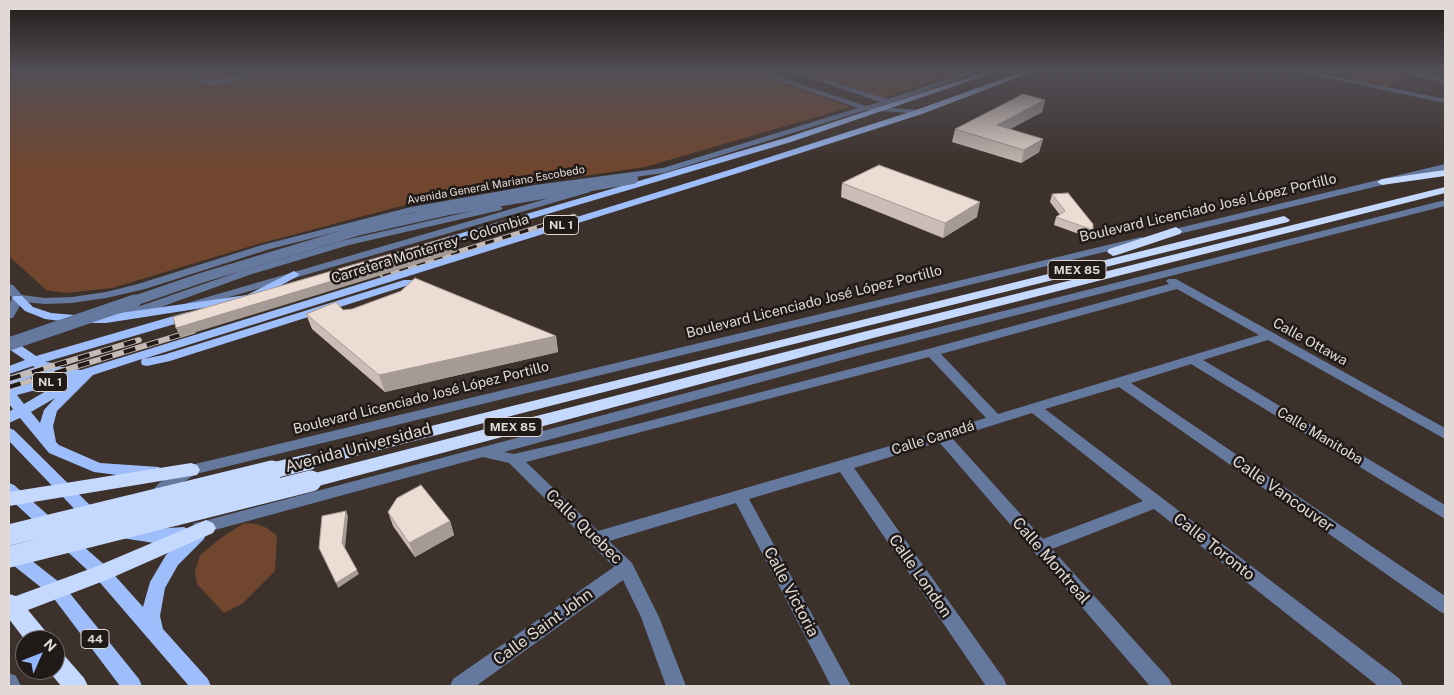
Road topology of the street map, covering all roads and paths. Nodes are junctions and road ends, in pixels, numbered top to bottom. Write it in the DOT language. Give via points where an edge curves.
graph roads {
  1 [pos="853,104"];
  2 [pos="884,104"];
  3 [pos="892,104"];
  4 [pos="893,104"];
  5 [pos="941,104"];
  6 [pos="888,106"];
  7 [pos="864,108"];
  8 [pos="920,112"];
  9 [pos="852,119"];
  10 [pos="824,121"];
  11 [pos="1445,167"];
  12 [pos="664,170"];
  13 [pos="1445,173"];
  14 [pos="633,179"];
  15 [pos="1445,180"];
  16 [pos="1382,182"];
  17 [pos="1445,190"];
  18 [pos="569,195"];
  19 [pos="1445,203"];
  20 [pos="1176,232"];
  21 [pos="361,266"];
  22 [pos="1063,273"];
  23 [pos="294,274"];
  24 [pos="343,274"];
  25 [pos="1161,275"];
  26 [pos="1178,285"];
  27 [pos="9,287"];
  28 [pos="279,296"];
  29 [pos="18,298"];
  30 [pos="250,298"];
  31 [pos="183,308"];
  32 [pos="9,315"];
  33 [pos="119,317"];
  34 [pos="980,320"];
  35 [pos="995,334"];
  36 [pos="1269,336"];
  37 [pos="9,344"];
  38 [pos="932,352"];
  39 [pos="1194,360"];
  40 [pos="33,361"];
  41 [pos="811,364"];
  42 [pos="712,367"];
  43 [pos="45,368"];
  44 [pos="9,370"];
  45 [pos="91,371"];
  46 [pos="821,381"];
  47 [pos="9,382"];
  48 [pos="1120,382"];
  49 [pos="702,393"];
  50 [pos="9,394"];
  51 [pos="1034,408"];
  52 [pos="21,410"];
  53 [pos="9,418"];
  54 [pos="678,418"];
  55 [pos="995,419"];
  56 [pos="9,433"];
  57 [pos="1445,434"];
  58 [pos="546,435"];
  59 [pos="941,435"];
  60 [pos="579,444"];
  61 [pos="54,449"];
  62 [pos="485,452"];
  63 [pos="514,459"];
  64 [pos="844,466"];
  65 [pos="192,470"];
  66 [pos="65,490"];
  67 [pos="12,495"];
  68 [pos="740,497"];
  69 [pos="1156,502"];
  70 [pos="1445,513"];
  71 [pos="206,528"];
  72 [pos="9,535"];
  73 [pos="596,538"];
  74 [pos="1040,547"];
  75 [pos="9,553"];
  76 [pos="9,557"];
  77 [pos="626,568"];
  78 [pos="102,574"];
  79 [pos="58,591"];
  80 [pos="10,606"];
  81 [pos="1445,606"];
  82 [pos="30,630"];
  83 [pos="161,640"];
  84 [pos="65,672"];
  85 [pos="9,682"];
  86 [pos="11,686"];
  87 [pos="76,686"];
  88 [pos="132,686"];
  89 [pos="201,686"];
  90 [pos="460,686"];
  91 [pos="676,686"];
  92 [pos="841,686"];
  93 [pos="997,686"];
  94 [pos="1162,686"];
  95 [pos="1393,686"];
  1 -- 7 [label="street"];
  2 -- 6 [label="street"];
  3 -- 6 [label="street, Avenida General Mariano Escobedo / NL 1"];
  4 -- 6 [label="main road, Carretera Monterrey - Colombia / NL 1"];
  5 -- 8 [label="main road, Carretera Monterrey - Colombia / NL 1"];
  6 -- 7 [label="street, Avenida General Mariano Escobedo / NL 1"];
  6 -- 8 [label="street"];
  6 -- 8 [label="street"];
  6 -- 9 [label="main road, Carretera Monterrey - Colombia / NL 1"];
  7 -- 10 [label="street, Avenida General Mariano Escobedo / NL 1"];
  8 -- 45 [label="main road, Carretera Monterrey - Colombia / NL 1" via="511,241 392,288 166,358"];
  9 -- 10 [label="main road"];
  9 -- 21 [label="main road, Carretera Monterrey - Colombia / NL 1"];
  10 -- 12 [label="street, Avenida General Mariano Escobedo / NL 1"];
  11 -- 16 [label="street, Boulevard Licenciado José López Portillo"];
  12 -- 14 [label="street"];
  12 -- 29 [label="street, Avenida General Mariano Escobedo / NL 1" via="526,189 411,210 266,247 106,295 54,300"];
  13 -- 16 [label="highway"];
  14 -- 18 [label="street"];
  14 -- 37 [label="street, bridge" via="448,210 360,230 201,278"];
  15 -- 22 [label="highway, Boulevard Licenciado José López Portillo / MEX 85"];
  16 -- 20 [label="street, Boulevard Licenciado José López Portillo"];
  17 -- 42 [label="highway, MEX 85"];
  18 -- 23 [label="street"];
  18 -- 33 [label="street" via="458,216 344,243 244,273"];
  19 -- 25 [label="street"];
  20 -- 22 [label="highway" via="1094,259"];
  20 -- 65 [label="street, Boulevard Licenciado José López Portillo"];
  21 -- 24 [label="main road"];
  21 -- 30 [label="main road, Carretera Monterrey - Colombia / NL 1"];
  22 -- 42 [label="highway, Boulevard Licenciado José López Portillo / MEX 85"];
  23 -- 30 [label="main road"];
  23 -- 31 [label="street"];
  25 -- 26 [label="street, Calle Ottawa"];
  25 -- 34 [label="street"];
  26 -- 35 [label="street"];
  26 -- 36 [label="street, Calle Ottawa"];
  27 -- 29 [label="street"];
  28 -- 43 [label="main road"];
  29 -- 32 [label="street"];
  29 -- 33 [label="main road" via="29,309 49,316 76,320"];
  30 -- 31 [label="main road"];
  30 -- 40 [label="main road, Carretera Monterrey - Colombia / NL 1"];
  31 -- 33 [label="main road"];
  34 -- 35 [label="street"];
  34 -- 41 [label="street"];
  35 -- 38 [label="street"];
  36 -- 39 [label="street, Calle Canadá"];
  36 -- 57 [label="street, Calle Ottawa"];
  37 -- 40 [label="main road"];
  38 -- 46 [label="street"];
  38 -- 55 [label="street"];
  39 -- 48 [label="street, Calle Canadá"];
  39 -- 70 [label="street, Calle Manitoba"];
  40 -- 43 [label="main road"];
  40 -- 44 [label="main road, Carretera Monterrey - Colombia / NL 1"];
  41 -- 46 [label="street"];
  41 -- 49 [label="street"];
  42 -- 72 [label="highway, Avenida Universidad / MEX 85, bridge"];
  42 -- 76 [label="highway, Avenida Universidad / MEX 85, bridge" via="311,481"];
  43 -- 45 [label="main road" via="64,372"];
  43 -- 47 [label="main road"];
  45 -- 50 [label="main road, NL 1"];
  45 -- 52 [label="main road"];
  45 -- 61 [label="main road" via="51,410 46,426"];
  46 -- 54 [label="street"];
  48 -- 51 [label="street, Calle Canadá"];
  48 -- 81 [label="street, Calle Vancouver"];
  49 -- 54 [label="street"];
  49 -- 58 [label="street"];
  50 -- 52 [label="main road"];
  51 -- 55 [label="street, Calle Canadá"];
  51 -- 69 [label="street, Calle Toronto"];
  52 -- 53 [label="main road"];
  52 -- 61 [label="main road"];
  54 -- 60 [label="street"];
  55 -- 59 [label="street, Calle Canadá"];
  56 -- 66 [label="main road"];
  58 -- 60 [label="street"];
  58 -- 62 [label="street"];
  59 -- 64 [label="street, Calle Canadá"];
  59 -- 74 [label="street, Calle Montreal"];
  60 -- 63 [label="street"];
  61 -- 65 [label="main road" via="99,468"];
  62 -- 63 [label="street"];
  62 -- 71 [label="street"];
  63 -- 73 [label="street, Calle Quebec"];
  64 -- 68 [label="street, Calle Canadá"];
  64 -- 93 [label="street, Calle London"];
  65 -- 66 [label="highway"];
  65 -- 71 [label="street, Boulevard Licenciado José López Portillo" via="164,487 149,508 149,516 152,526 169,531"];
  66 -- 67 [label="highway"];
  66 -- 71 [label="main road" via="97,522 127,534 176,536"];
  67 -- 78 [label="main road"];
  68 -- 73 [label="street, Calle Canadá"];
  68 -- 92 [label="street, Calle Victoria"];
  69 -- 74 [label="street"];
  69 -- 95 [label="street, Calle Toronto"];
  71 -- 78 [label="highway"];
  71 -- 83 [label="main road" via="172,560 156,587 151,616 153,629"];
  73 -- 77 [label="street, Calle Quebec"];
  74 -- 94 [label="street, Calle Montreal"];
  75 -- 79 [label="main road, 44"];
  77 -- 90 [label="street, Calle Saint John"];
  77 -- 91 [label="street, Calle Quebec" via="650,617"];
  78 -- 79 [label="highway"];
  78 -- 83 [label="main road"];
  79 -- 80 [label="highway"];
  79 -- 88 [label="main road, 44"];
  80 -- 82 [label="highway"];
  83 -- 89 [label="main road"];
  84 -- 87 [label="highway"];
  85 -- 86 [label="street"];
}
